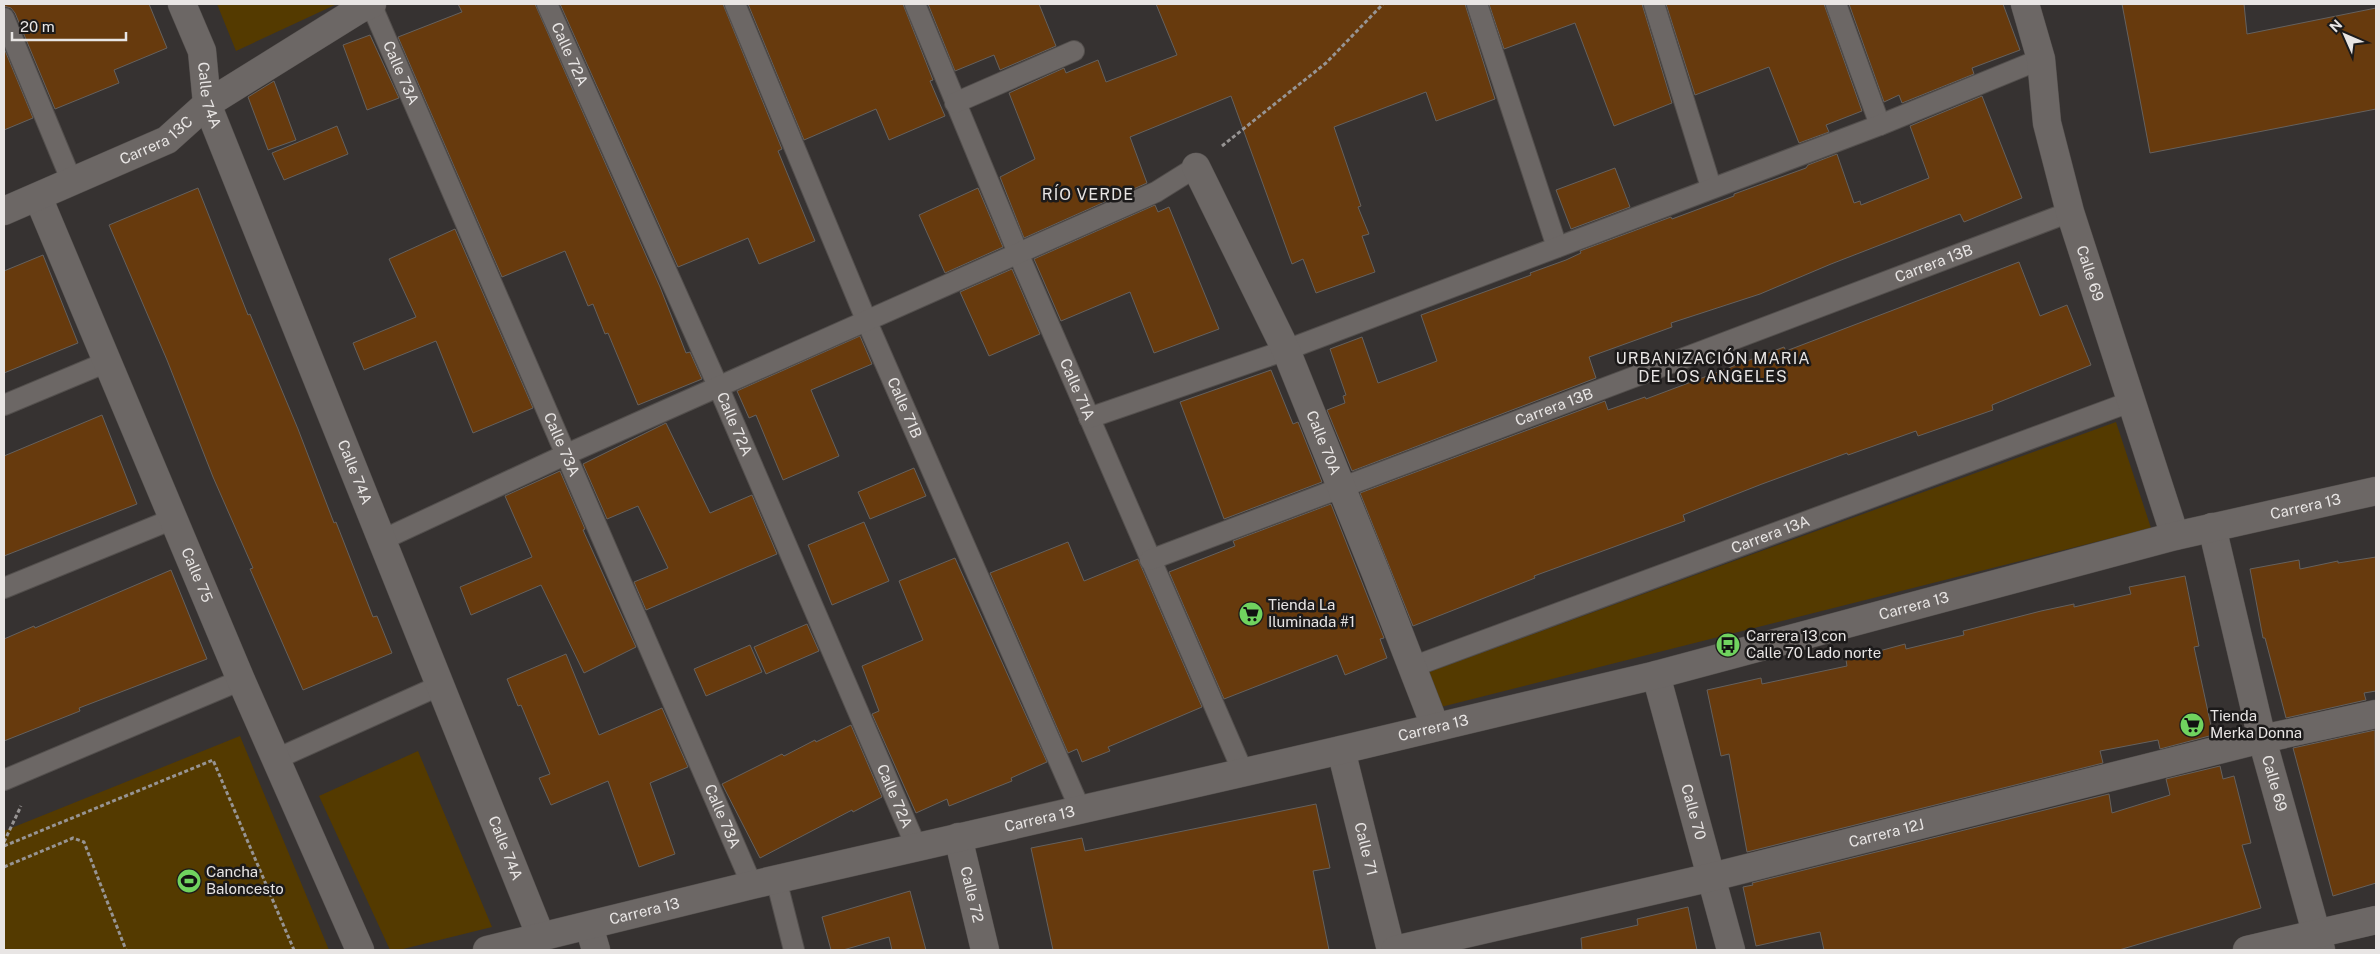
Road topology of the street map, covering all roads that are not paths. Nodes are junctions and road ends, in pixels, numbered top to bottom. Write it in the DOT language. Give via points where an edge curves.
graph roads {
  1 [pos="182,4"];
  2 [pos="548,4"];
  3 [pos="735,4"];
  4 [pos="914,4"];
  5 [pos="1477,4"];
  6 [pos="1654,4"];
  7 [pos="1836,4"];
  8 [pos="2025,4"];
  9 [pos="364,5"];
  10 [pos="4,18"];
  11 [pos="1074,51"];
  12 [pos="2041,59"];
  13 [pos="955,103"];
  14 [pos="207,104"];
  15 [pos="1880,125"];
  16 [pos="1196,166"];
  17 [pos="72,182"];
  18 [pos="1711,187"];
  19 [pos="38,197"];
  20 [pos="4,211"];
  21 [pos="2070,212"];
  22 [pos="1557,247"];
  23 [pos="1018,253"];
  24 [pos="867,322"];
  25 [pos="1286,350"];
  26 [pos="107,362"];
  27 [pos="718,386"];
  28 [pos="2130,402"];
  29 [pos="4,405"];
  30 [pos="1089,418"];
  31 [pos="567,454"];
  32 [pos="1342,487"];
  33 [pos="2376,492"];
  34 [pos="173,519"];
  35 [pos="2212,527"];
  36 [pos="2176,536"];
  37 [pos="382,540"];
  38 [pos="1150,560"];
  39 [pos="4,588"];
  40 [pos="1412,667"];
  41 [pos="1656,675"];
  42 [pos="241,680"];
  43 [pos="441,685"];
  44 [pos="2376,714"];
  45 [pos="1435,726"];
  46 [pos="2262,739"];
  47 [pos="1341,750"];
  48 [pos="276,759"];
  49 [pos="1242,772"];
  50 [pos="4,780"];
  51 [pos="1080,809"];
  52 [pos="958,837"];
  53 [pos="916,846"];
  54 [pos="1712,877"];
  55 [pos="764,882"];
  56 [pos="2376,920"];
  57 [pos="541,937"];
  58 [pos="592,938"];
  59 [pos="2318,942"];
  60 [pos="360,950"];
  61 [pos="487,950"];
  62 [pos="794,950"];
  63 [pos="985,950"];
  64 [pos="1391,950"];
  65 [pos="1395,950"];
  66 [pos="1731,950"];
  67 [pos="2247,950"];
  1 -- 14 [label="street, Calle 74A" via="202,51"];
  2 -- 27 [label="lane, Calle 72A"];
  3 -- 24 [label="lane, Calle 71B"];
  4 -- 13 [label="lane, Calle 71A"];
  5 -- 22 [label="lane"];
  6 -- 18 [label="lane"];
  7 -- 15 [label="lane"];
  8 -- 12 [label="street, Calle 69"];
  9 -- 14 [label="street, Carrera 13C"];
  9 -- 31 [label="lane, Calle 73A"];
  10 -- 17 [label="lane"];
  11 -- 13 [label="lane"];
  12 -- 15 [label="lane"];
  12 -- 21 [label="street, Calle 69" via="2047,123"];
  13 -- 23 [label="lane, Calle 71A"];
  14 -- 17 [label="street, Carrera 13C" via="167,140"];
  14 -- 37 [label="street, Calle 74A"];
  15 -- 18 [label="lane"];
  16 -- 23 [label="lane" via="1156,192"];
  16 -- 25 [label="street, Calle 70A"];
  17 -- 19 [label="street, Carrera 13C"];
  18 -- 22 [label="lane"];
  19 -- 20 [label="street, Carrera 13C"];
  19 -- 26 [label="street, Calle 75"];
  21 -- 28 [label="street, Calle 69"];
  21 -- 32 [label="lane, Carrera 13B"];
  22 -- 25 [label="lane"];
  23 -- 24 [label="lane"];
  23 -- 30 [label="lane, Calle 71A"];
  24 -- 27 [label="lane"];
  24 -- 51 [label="lane, Calle 71B"];
  25 -- 30 [label="lane"];
  25 -- 32 [label="street, Calle 70A"];
  26 -- 29 [label="lane"];
  26 -- 34 [label="street, Calle 75"];
  27 -- 31 [label="lane"];
  27 -- 53 [label="lane, Calle 72A"];
  28 -- 36 [label="street, Calle 69"];
  28 -- 40 [label="lane, Carrera 13A"];
  30 -- 38 [label="lane, Calle 71A"];
  31 -- 37 [label="lane"];
  31 -- 55 [label="lane, Calle 73A"];
  32 -- 38 [label="lane, Carrera 13B"];
  32 -- 40 [label="street, Calle 70A"];
  33 -- 35 [label="street, Carrera 13"];
  34 -- 39 [label="lane"];
  34 -- 42 [label="street, Calle 75"];
  35 -- 36 [label="street, Carrera 13"];
  35 -- 46 [label="street, Calle 69"];
  36 -- 41 [label="street, Carrera 13"];
  37 -- 43 [label="street, Calle 74A"];
  38 -- 49 [label="lane, Calle 71A"];
  40 -- 45 [label="street, Calle 70A"];
  41 -- 45 [label="street, Carrera 13"];
  41 -- 54 [label="street, Calle 70"];
  42 -- 48 [label="street, Calle 75"];
  42 -- 50 [label="lane"];
  43 -- 48 [label="lane"];
  43 -- 57 [label="street, Calle 74A"];
  44 -- 46 [label="street, Carrera 12J"];
  45 -- 47 [label="street, Carrera 13"];
  46 -- 54 [label="street, Carrera 12J"];
  46 -- 59 [label="street, Calle 69"];
  47 -- 49 [label="street, Carrera 13"];
  47 -- 64 [label="street, Calle 71"];
  48 -- 60 [label="street, Calle 75"];
  49 -- 51 [label="street, Carrera 13"];
  51 -- 52 [label="street, Carrera 13"];
  52 -- 53 [label="street, Carrera 13"];
  52 -- 63 [label="street, Calle 72"];
  53 -- 55 [label="street, Carrera 13"];
  54 -- 65 [label="street, Carrera 12J"];
  54 -- 66 [label="street, Calle 70"];
  55 -- 58 [label="street, Carrera 13"];
  55 -- 62 [label="lane, Calle 73A"];
  56 -- 59 [label="street"];
  57 -- 58 [label="street, Carrera 13"];
  57 -- 61 [label="street, Carrera 13"];
  59 -- 67 [label="street"];
}
